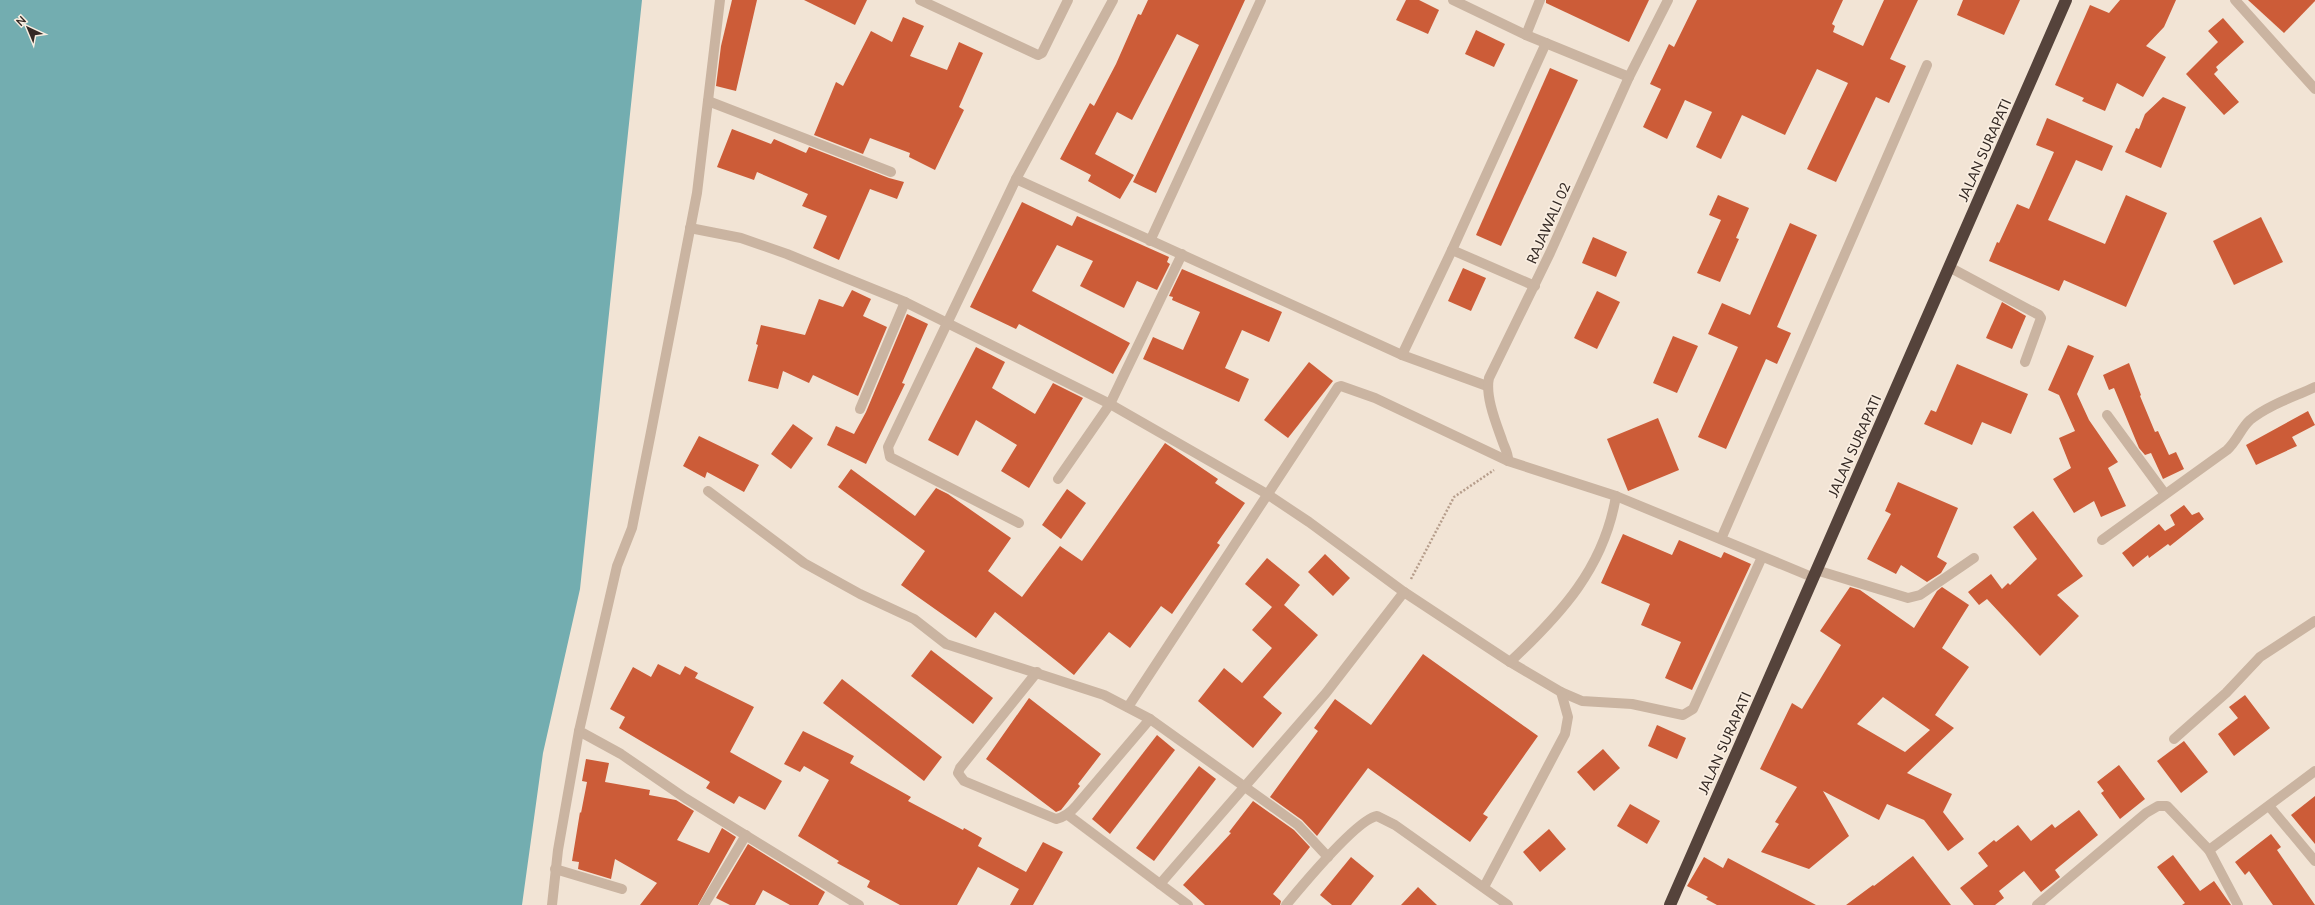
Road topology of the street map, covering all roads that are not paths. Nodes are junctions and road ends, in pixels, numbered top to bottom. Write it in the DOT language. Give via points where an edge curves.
graph roads {
  1 [pos="720,0"];
  2 [pos="920,0"];
  3 [pos="1068,0"];
  4 [pos="1113,0"];
  5 [pos="1261,0"];
  6 [pos="1453,0"];
  7 [pos="1540,0"];
  8 [pos="1668,0"];
  9 [pos="2066,0"];
  10 [pos="2235,0"];
  11 [pos="1526,35"];
  12 [pos="1546,43"];
  13 [pos="1927,65"];
  14 [pos="1629,77"];
  15 [pos="2315,89"];
  16 [pos="708,101"];
  17 [pos="892,172"];
  18 [pos="1016,179"];
  19 [pos="690,228"];
  20 [pos="1150,241"];
  21 [pos="1452,250"];
  22 [pos="1182,254"];
  23 [pos="1949,267"];
  24 [pos="1535,286"];
  25 [pos="905,302"];
  26 [pos="947,322"];
  27 [pos="1402,354"];
  28 [pos="2025,362"];
  29 [pos="1487,386"];
  30 [pos="2315,387"];
  31 [pos="1110,404"];
  32 [pos="860,409"];
  33 [pos="2107,415"];
  34 [pos="1508,461"];
  35 [pos="1058,479"];
  36 [pos="708,491"];
  37 [pos="1267,494"];
  38 [pos="2165,494"];
  39 [pos="1616,496"];
  40 [pos="1019,523"];
  41 [pos="1721,539"];
  42 [pos="2102,540"];
  43 [pos="1762,557"];
  44 [pos="1974,558"];
  45 [pos="1814,574"];
  46 [pos="1404,592"];
  47 [pos="2315,621"];
  48 [pos="1510,662"];
  49 [pos="1036,672"];
  50 [pos="1561,692"];
  51 [pos="1128,706"];
  52 [pos="1150,719"];
  53 [pos="579,731"];
  54 [pos="2174,739"];
  55 [pos="2315,771"];
  56 [pos="1246,787"];
  57 [pos="2269,806"];
  58 [pos="1068,815"];
  59 [pos="746,835"];
  60 [pos="2209,850"];
  61 [pos="1328,857"];
  62 [pos="2315,861"];
  63 [pos="555,869"];
  64 [pos="1160,884"];
  65 [pos="1484,888"];
  66 [pos="622,889"];
  67 [pos="552,905"];
  68 [pos="704,905"];
  69 [pos="859,905"];
  70 [pos="1188,905"];
  71 [pos="1286,905"];
  72 [pos="1508,905"];
  73 [pos="1670,905"];
  74 [pos="2037,905"];
  75 [pos="2238,905"];
  1 -- 16 [label="street"];
  2 -- 3 [label="street" via="1038,55 1042,53"];
  4 -- 18 [label="street"];
  5 -- 20 [label="street"];
  6 -- 11 [label="street"];
  7 -- 11 [label="street"];
  8 -- 14 [label="street, RAJAWALI 02"];
  9 -- 23 [label="highway, JALAN SURAPATI"];
  10 -- 15 [label="street"];
  11 -- 12 [label="street"];
  12 -- 14 [label="street"];
  12 -- 21 [label="street"];
  13 -- 41 [label="street"];
  14 -- 24 [label="street, RAJAWALI 02"];
  16 -- 17 [label="street"];
  16 -- 19 [label="street" via="697,193"];
  18 -- 20 [label="street"];
  18 -- 26 [label="street"];
  19 -- 25 [label="street" via="741,238"];
  19 -- 53 [label="street" via="632,528 617,566"];
  20 -- 22 [label="street"];
  21 -- 24 [label="street"];
  21 -- 27 [label="street"];
  22 -- 27 [label="street"];
  22 -- 31 [label="street"];
  23 -- 28 [label="street" via="2039,315 2041,318"];
  23 -- 45 [label="highway, JALAN SURAPATI"];
  24 -- 29 [label="street, RAJAWALI 02"];
  25 -- 26 [label="street"];
  25 -- 32 [label="street"];
  26 -- 31 [label="street"];
  26 -- 40 [label="street" via="888,447 888,452 890,457"];
  27 -- 29 [label="street"];
  29 -- 34 [label="street" via="1501,440 1509,456"];
  30 -- 38 [label="street" via="2262,411 2245,425 2227,450"];
  31 -- 35 [label="street"];
  31 -- 37 [label="street"];
  33 -- 38 [label="street"];
  34 -- 37 [label="street" via="1375,398 1341,386"];
  34 -- 39 [label="street"];
  36 -- 49 [label="street" via="804,563 860,594 914,619 946,644"];
  37 -- 46 [label="street"];
  37 -- 51 [label="street"];
  38 -- 42 [label="street"];
  39 -- 41 [label="street"];
  39 -- 48 [label="street" via="1613,517 1597,558 1577,592 1551,623"];
  41 -- 43 [label="street"];
  43 -- 45 [label="street"];
  43 -- 50 [label="street" via="1693,709 1683,715 1632,704 1582,701"];
  44 -- 45 [label="street" via="1920,595 1908,598"];
  45 -- 73 [label="highway, JALAN SURAPATI"];
  46 -- 48 [label="street"];
  46 -- 56 [label="street" via="1326,693"];
  47 -- 54 [label="street" via="2260,657"];
  48 -- 50 [label="street"];
  49 -- 51 [label="street"];
  49 -- 58 [label="street" via="958,773 964,781 1056,819"];
  50 -- 65 [label="street" via="1568,717 1565,734"];
  51 -- 52 [label="street"];
  52 -- 56 [label="street"];
  52 -- 58 [label="street"];
  53 -- 59 [label="street" via="621,754 685,798"];
  53 -- 63 [label="street"];
  55 -- 57 [label="street"];
  56 -- 61 [label="street" via="1298,825"];
  56 -- 64 [label="street"];
  57 -- 60 [label="street"];
  57 -- 62 [label="street"];
  58 -- 64 [label="street"];
  59 -- 68 [label="street"];
  59 -- 69 [label="street"];
  60 -- 74 [label="street" via="2171,808 2158,806 2146,813"];
  60 -- 75 [label="street"];
  61 -- 65 [label="street" via="1368,820 1377,816 1395,825"];
  61 -- 71 [label="street"];
  63 -- 66 [label="street"];
  63 -- 67 [label="street"];
  64 -- 70 [label="street"];
  65 -- 72 [label="street"];
}
